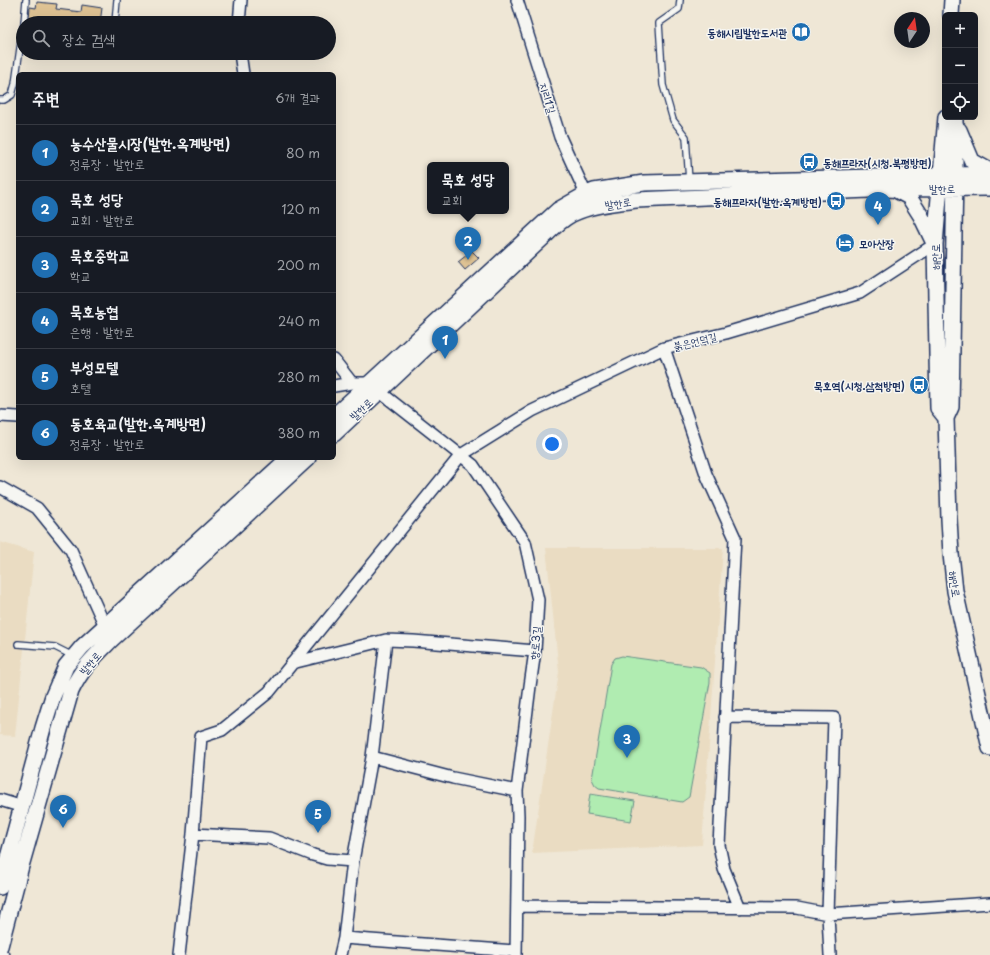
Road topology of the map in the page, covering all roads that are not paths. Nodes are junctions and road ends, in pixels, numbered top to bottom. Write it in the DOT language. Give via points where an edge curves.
graph roads {
  1 [pos="26,0"];
  2 [pos="117,0"];
  3 [pos="241,0"];
  4 [pos="518,0"];
  5 [pos="680,0"];
  6 [pos="952,0"];
  7 [pos="951,12"];
  8 [pos="25,16"];
  9 [pos="116,16"];
  10 [pos="240,16"];
  11 [pos="19,60"];
  12 [pos="241,60"];
  13 [pos="17,72"];
  14 [pos="243,72"];
  15 [pos="16,77"];
  16 [pos="0,100"];
  17 [pos="952,120"];
  18 [pos="953,120"];
  19 [pos="990,173"];
  20 [pos="948,181"];
  21 [pos="689,182"];
  22 [pos="990,188"];
  23 [pos="893,189"];
  24 [pos="589,201"];
  25 [pos="935,244"];
  26 [pos="664,348"];
  27 [pos="336,363"];
  28 [pos="352,383"];
  29 [pos="336,386"];
  30 [pos="375,387"];
  31 [pos="336,415"];
  32 [pos="0,416"];
  33 [pos="16,418"];
  34 [pos="946,418"];
  35 [pos="336,432"];
  36 [pos="461,455"];
  37 [pos="287,460"];
  38 [pos="306,460"];
  39 [pos="0,487"];
  40 [pos="105,626"];
  41 [pos="111,640"];
  42 [pos="386,640"];
  43 [pos="18,644"];
  44 [pos="535,651"];
  45 [pos="74,656"];
  46 [pos="292,663"];
  47 [pos="725,717"];
  48 [pos="990,748"];
  49 [pos="372,757"];
  50 [pos="517,791"];
  51 [pos="0,800"];
  52 [pos="23,807"];
  53 [pos="193,834"];
  54 [pos="353,861"];
  55 [pos="0,887"];
  56 [pos="990,904"];
  57 [pos="517,906"];
  58 [pos="740,908"];
  59 [pos="828,914"];
  60 [pos="344,938"];
  61 [pos="0,946"];
  62 [pos="0,953"];
  63 [pos="516,953"];
  64 [pos="3,955"];
  65 [pos="179,955"];
  66 [pos="340,955"];
  67 [pos="830,955"];
  1 -- 8 [label="lane"];
  2 -- 9 [label="lane"];
  3 -- 10 [label="street"];
  4 -- 24 [label="street, 지리1길" via="560,137"];
  5 -- 21 [label="lane" via="679,9 659,23 663,84 673,120 686,137"];
  6 -- 7 [label="street"];
  11 -- 13 [label="lane"];
  12 -- 14 [label="street"];
  15 -- 16 [label="lane" via="12,95"];
  17 -- 20 [label="street, 해안로"];
  18 -- 19 [label="street" via="972,161"];
  19 -- 20 [label="street, 발한로"];
  20 -- 21 [label="street, 발한로"];
  20 -- 22 [label="street, 발한로"];
  20 -- 23 [label="street, 발한로"];
  20 -- 25 [label="street, 해안로"];
  20 -- 34 [label="street, 해안로" via="951,407"];
  21 -- 24 [label="street, 발한로" via="644,183 594,191"];
  23 -- 24 [label="street, 발한로"];
  23 -- 25 [label="street" via="910,197"];
  24 -- 30 [label="street, 발한로" via="560,222"];
  25 -- 26 [label="street, 붉은언덕길" via="860,293 726,333"];
  25 -- 34 [label="street, 해안로" via="938,408"];
  26 -- 36 [label="street, 붉은언덕길" via="532,412"];
  26 -- 47 [label="street" via="706,474 735,538"];
  27 -- 28 [label="street"];
  28 -- 29 [label="street"];
  28 -- 30 [label="street"];
  30 -- 31 [label="street, 발한로"];
  30 -- 35 [label="street, 발한로"];
  30 -- 36 [label="street, 향로3길"];
  32 -- 33 [label="street"];
  34 -- 48 [label="street, 해안로" via="949,519 955,591"];
  36 -- 44 [label="street, 향로3길" via="473,465 525,542 538,600"];
  36 -- 46 [label="street, 붉은언덕길"];
  37 -- 40 [label="street, 발한로"];
  38 -- 41 [label="street, 발한로"];
  39 -- 40 [label="street" via="37,508 72,550"];
  40 -- 41 [label="street"];
  40 -- 45 [label="street, 발한로"];
  41 -- 61 [label="street, 발한로" via="81,672 71,692"];
  42 -- 44 [label="street"];
  42 -- 46 [label="street"];
  42 -- 49 [label="street"];
  43 -- 45 [label="lane" via="55,647"];
  44 -- 50 [label="street, 향로3길"];
  45 -- 52 [label="street, 발한로" via="66,666 53,696"];
  46 -- 53 [label="street, 붉은언덕길" via="269,692 222,730 201,737"];
  47 -- 58 [label="street" via="719,845 724,869"];
  47 -- 59 [label="street" via="834,718"];
  49 -- 50 [label="street"];
  49 -- 54 [label="street"];
  50 -- 57 [label="street, 향로3길"];
  51 -- 52 [label="street"];
  52 -- 55 [label="street, 발한로"];
  53 -- 54 [label="street" via="269,838 313,855"];
  53 -- 65 [label="street"];
  54 -- 60 [label="street"];
  56 -- 59 [label="street"];
  57 -- 58 [label="street"];
  57 -- 63 [label="street, 향로3길"];
  58 -- 59 [label="street" via="797,908"];
  59 -- 67 [label="street"];
  60 -- 63 [label="street"];
  60 -- 66 [label="street"];
  62 -- 64 [label="street"];
}
